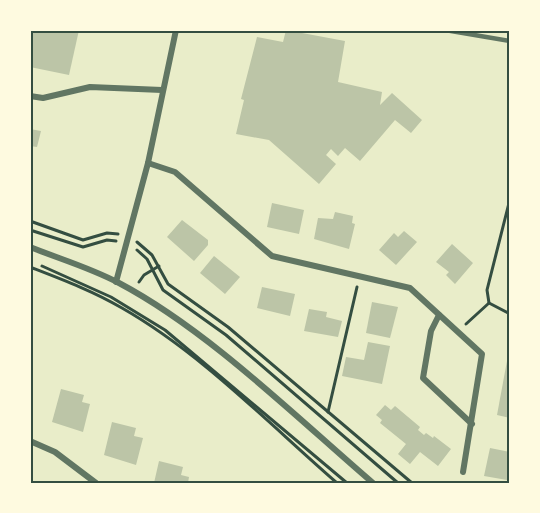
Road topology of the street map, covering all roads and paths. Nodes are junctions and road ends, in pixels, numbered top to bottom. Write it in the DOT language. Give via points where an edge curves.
graph roads {
  1 [pos="176,30"];
  2 [pos="445,30"];
  3 [pos="510,41"];
  4 [pos="162,90"];
  5 [pos="30,96"];
  6 [pos="148,163"];
  7 [pos="510,199"];
  8 [pos="30,221"];
  9 [pos="130,236"];
  10 [pos="30,247"];
  11 [pos="30,261"];
  12 [pos="159,266"];
  13 [pos="30,267"];
  14 [pos="360,277"];
  15 [pos="116,282"];
  16 [pos="133,291"];
  17 [pos="489,303"];
  18 [pos="510,314"];
  19 [pos="440,315"];
  20 [pos="458,332"];
  21 [pos="328,411"];
  22 [pos="472,424"];
  23 [pos="30,441"];
  24 [pos="463,472"];
  25 [pos="96,483"];
  26 [pos="337,483"];
  27 [pos="347,483"];
  28 [pos="373,483"];
  29 [pos="412,483"];
  1 -- 4 [label="street"];
  2 -- 3 [label="lane"];
  4 -- 5 [label="street" via="90,87 43,98"];
  4 -- 6 [label="street"];
  6 -- 9 [label="street"];
  6 -- 14 [label="street" via="175,172 272,256"];
  7 -- 17 [label="path" via="488,290"];
  8 -- 9 [label="path" via="83,240 107,232"];
  9 -- 12 [label="path" via="153,255"];
  9 -- 15 [label="street"];
  10 -- 15 [label="street"];
  11 -- 27 [label="path" via="111,297 165,330"];
  12 -- 16 [label="path" via="144,275"];
  12 -- 21 [label="path" via="168,284 228,327"];
  13 -- 26 [label="path" via="116,305 162,333"];
  14 -- 19 [label="street" via="410,288"];
  14 -- 21 [label="path"];
  15 -- 16 [label="street"];
  16 -- 28 [label="street" via="232,363"];
  17 -- 18 [label="path"];
  17 -- 20 [label="path"];
  19 -- 20 [label="street"];
  19 -- 22 [label="street" via="431,331 423,378"];
  20 -- 22 [label="street" via="482,354"];
  21 -- 29 [label="path"];
  22 -- 24 [label="street"];
  23 -- 25 [label="street" via="55,453"];
}
